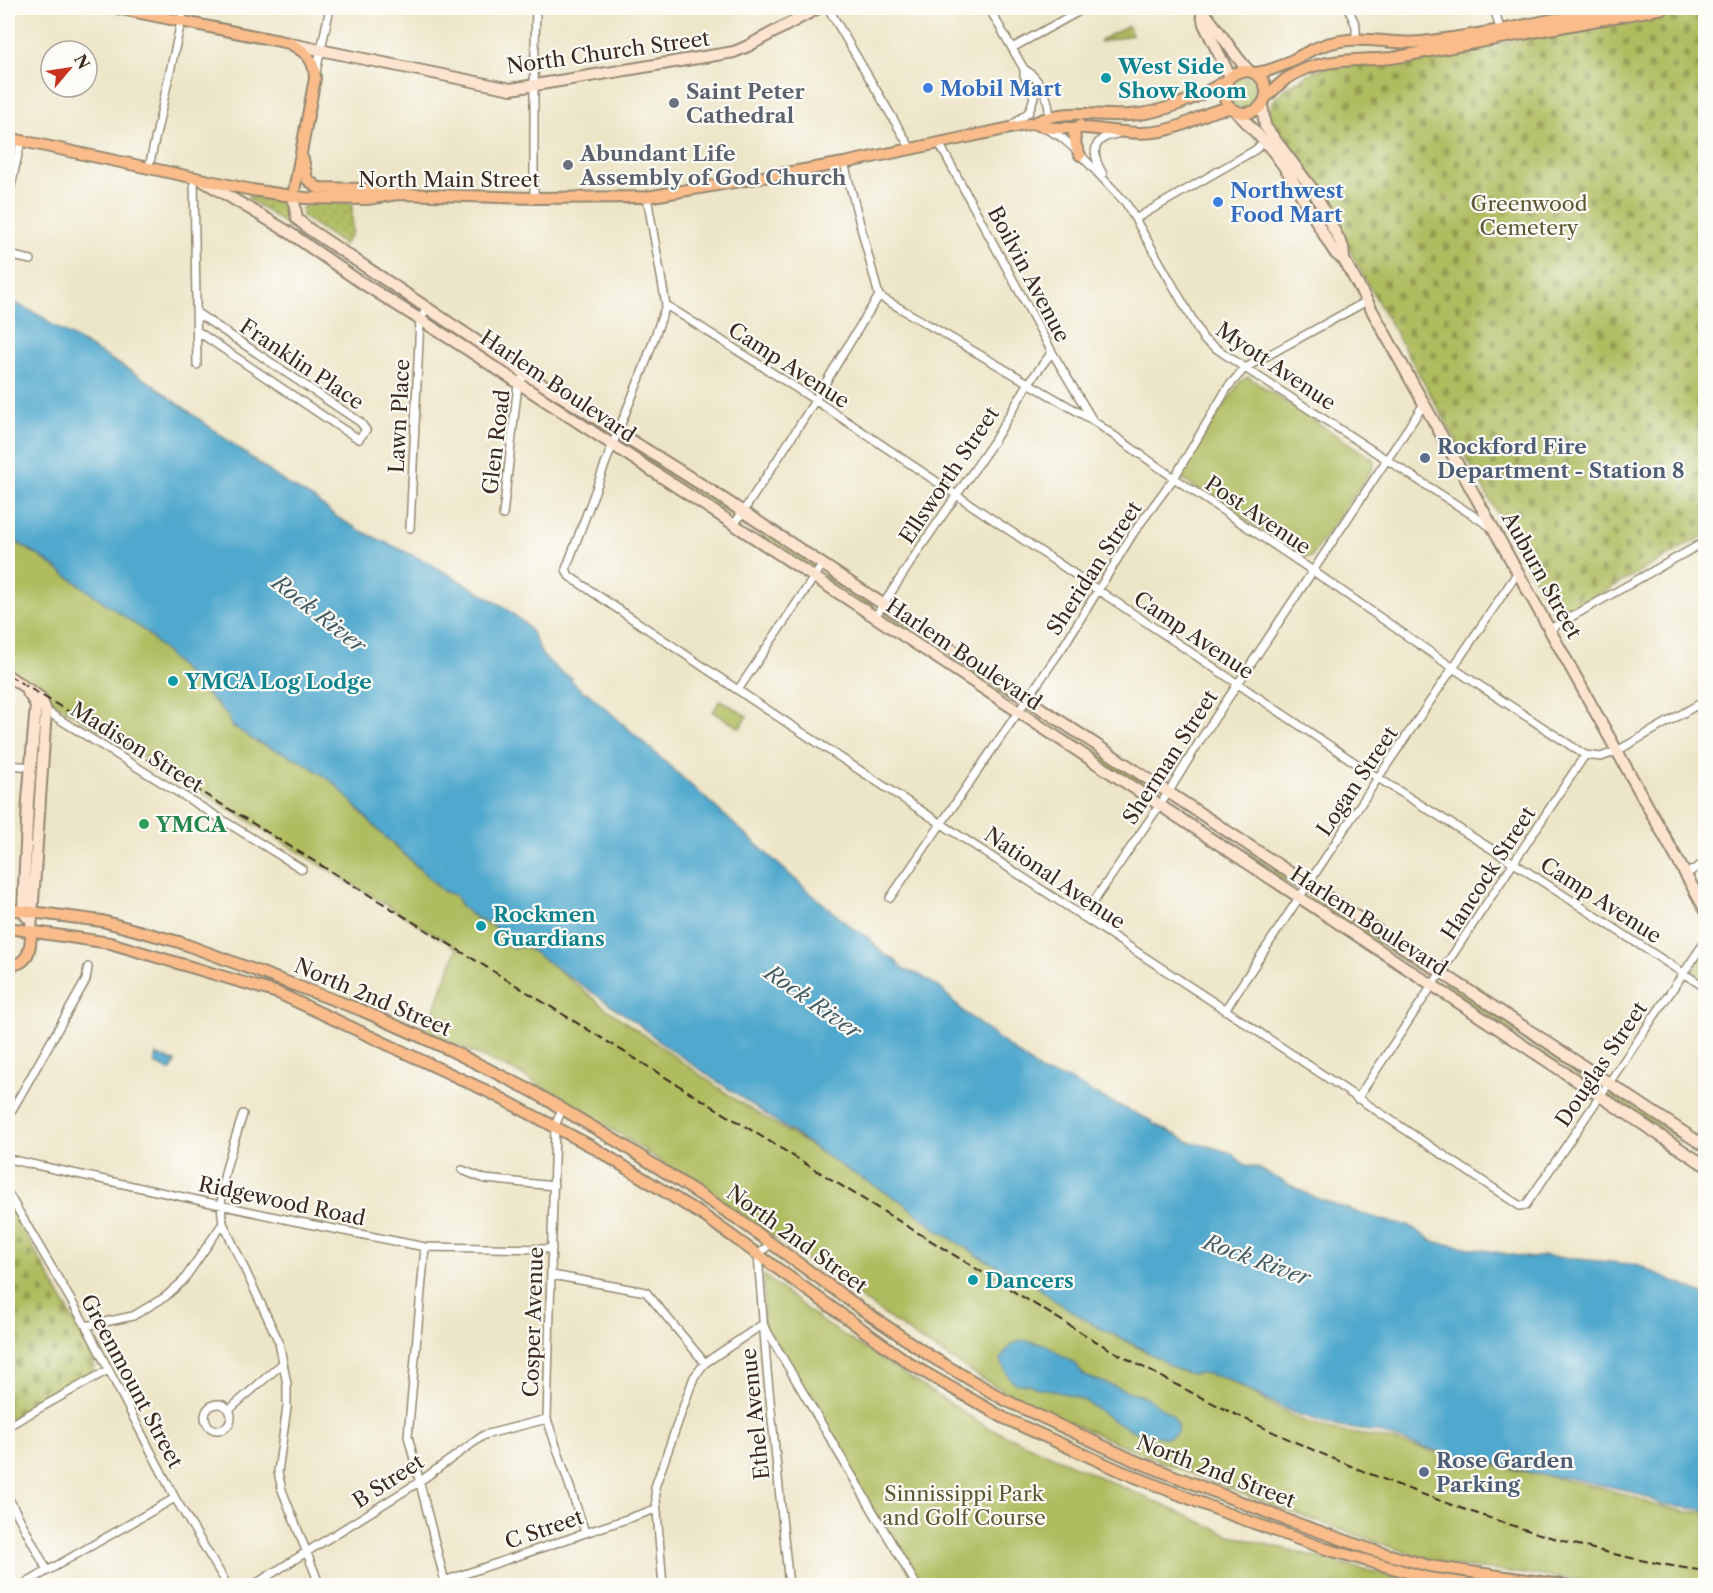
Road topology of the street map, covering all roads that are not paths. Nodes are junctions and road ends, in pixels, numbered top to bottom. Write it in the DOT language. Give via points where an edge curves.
graph roads {
  1 [pos="116,8"];
  2 [pos="184,8"];
  3 [pos="330,8"];
  4 [pos="537,8"];
  5 [pos="818,8"];
  6 [pos="828,8"];
  7 [pos="988,8"];
  8 [pos="1085,8"];
  9 [pos="1201,8"];
  10 [pos="1348,8"];
  11 [pos="1494,8"];
  12 [pos="1610,8"];
  13 [pos="1664,8"];
  14 [pos="1576,10"];
  15 [pos="181,21"];
  16 [pos="1500,29"];
  17 [pos="1356,40"];
  18 [pos="289,43"];
  19 [pos="1012,48"];
  20 [pos="321,50"];
  21 [pos="1024,69"];
  22 [pos="1252,72"];
  23 [pos="315,78"];
  24 [pos="1228,78"];
  25 [pos="534,86"];
  26 [pos="1264,101"];
  27 [pos="1234,109"];
  28 [pos="1049,115"];
  29 [pos="1127,115"];
  30 [pos="1038,125"];
  31 [pos="1008,127"];
  32 [pos="1077,128"];
  33 [pos="1124,133"];
  34 [pos="8,138"];
  35 [pos="21,141"];
  36 [pos="1264,142"];
  37 [pos="939,143"];
  38 [pos="301,144"];
  39 [pos="911,149"];
  40 [pos="1080,154"];
  41 [pos="844,164"];
  42 [pos="149,167"];
  43 [pos="195,178"];
  44 [pos="1109,184"];
  45 [pos="397,194"];
  46 [pos="293,196"];
  47 [pos="647,197"];
  48 [pos="534,198"];
  49 [pos="8,200"];
  50 [pos="297,219"];
  51 [pos="1135,219"];
  52 [pos="287,231"];
  53 [pos="8,255"];
  54 [pos="31,260"];
  55 [pos="1344,260"];
  56 [pos="879,296"];
  57 [pos="1367,301"];
  58 [pos="666,305"];
  59 [pos="427,308"];
  60 [pos="197,314"];
  61 [pos="420,320"];
  62 [pos="197,331"];
  63 [pos="1052,352"];
  64 [pos="197,365"];
  65 [pos="1245,368"];
  66 [pos="526,374"];
  67 [pos="518,384"];
  68 [pos="1028,384"];
  69 [pos="815,400"];
  70 [pos="1424,404"];
  71 [pos="1092,420"];
  72 [pos="618,432"];
  73 [pos="612,446"];
  74 [pos="1386,459"];
  75 [pos="1174,478"];
  76 [pos="955,496"];
  77 [pos="743,512"];
  78 [pos="503,515"];
  79 [pos="734,525"];
  80 [pos="410,528"];
  81 [pos="1494,529"];
  82 [pos="1706,541"];
  83 [pos="823,564"];
  84 [pos="1313,571"];
  85 [pos="1518,572"];
  86 [pos="814,578"];
  87 [pos="1098,590"];
  88 [pos="884,604"];
  89 [pos="875,617"];
  90 [pos="1550,629"];
  91 [pos="1453,668"];
  92 [pos="8,676"];
  93 [pos="21,683"];
  94 [pos="1238,684"];
  95 [pos="738,690"];
  96 [pos="1027,699"];
  97 [pos="1706,700"];
  98 [pos="46,711"];
  99 [pos="1017,713"];
  100 [pos="1617,751"];
  101 [pos="1585,755"];
  102 [pos="8,765"];
  103 [pos="31,766"];
  104 [pos="44,768"];
  105 [pos="1378,778"];
  106 [pos="1168,793"];
  107 [pos="1158,806"];
  108 [pos="941,823"];
  109 [pos="1706,862"];
  110 [pos="1514,863"];
  111 [pos="302,869"];
  112 [pos="1686,874"];
  113 [pos="1308,884"];
  114 [pos="890,898"];
  115 [pos="1299,898"];
  116 [pos="8,909"];
  117 [pos="1706,910"];
  118 [pos="1083,917"];
  119 [pos="29,919"];
  120 [pos="8,928"];
  121 [pos="8,934"];
  122 [pos="1706,939"];
  123 [pos="8,964"];
  124 [pos="88,967"];
  125 [pos="1442,973"];
  126 [pos="1683,973"];
  127 [pos="1434,986"];
  128 [pos="1706,988"];
  129 [pos="1225,1010"];
  130 [pos="1608,1083"];
  131 [pos="1599,1096"];
  132 [pos="1357,1099"];
  133 [pos="562,1109"];
  134 [pos="243,1114"];
  135 [pos="8,1117"];
  136 [pos="555,1126"];
  137 [pos="1706,1148"];
  138 [pos="8,1160"];
  139 [pos="1706,1166"];
  140 [pos="462,1170"];
  141 [pos="554,1186"];
  142 [pos="8,1193"];
  143 [pos="222,1204"];
  144 [pos="1523,1207"];
  145 [pos="223,1222"];
  146 [pos="771,1243"];
  147 [pos="425,1247"];
  148 [pos="552,1249"];
  149 [pos="759,1256"];
  150 [pos="552,1275"];
  151 [pos="763,1324"];
  152 [pos="86,1326"];
  153 [pos="283,1363"];
  154 [pos="705,1363"];
  155 [pos="108,1370"];
  156 [pos="230,1410"];
  157 [pos="547,1419"];
  158 [pos="8,1426"];
  159 [pos="419,1482"];
  160 [pos="8,1497"];
  161 [pos="175,1498"];
  162 [pos="656,1509"];
  163 [pos="585,1532"];
  164 [pos="307,1552"];
  165 [pos="47,1570"];
  166 [pos="445,1583"];
  167 [pos="21,1586"];
  168 [pos="228,1586"];
  169 [pos="252,1586"];
  170 [pos="320,1586"];
  171 [pos="663,1586"];
  172 [pos="789,1586"];
  173 [pos="917,1586"];
  174 [pos="1483,1586"];
  175 [pos="1570,1586"];
  1 -- 15 [label="main road, North Church Street"];
  2 -- 15 [label="street"];
  3 -- 20 [label="street"];
  4 -- 25 [label="street"];
  5 -- 25 [label="street, North Church Street" via="734,52"];
  6 -- 39 [label="street"];
  7 -- 19 [label="street"];
  8 -- 19 [label="street"];
  9 -- 22 [label="street" via="1234,55"];
  9 -- 24 [label="street"];
  10 -- 17 [label="street" via="1356,26"];
  11 -- 16 [label="street"];
  12 -- 14 [label="main road"];
  13 -- 26 [label="main road" via="1401,56 1319,64 1287,78"];
  14 -- 16 [label="main road"];
  15 -- 18 [label="main road, North Church Street"];
  15 -- 42 [label="street"];
  16 -- 17 [label="main road" via="1419,42"];
  17 -- 22 [label="main road" via="1317,47 1276,69"];
  18 -- 20 [label="street, North Church Street"];
  18 -- 23 [label="main road, North Church Street" via="310,57"];
  19 -- 21 [label="street"];
  20 -- 23 [label="street"];
  20 -- 25 [label="street, North Church Street" via="511,89"];
  21 -- 28 [label="street" via="1032,73 1043,91"];
  21 -- 31 [label="street" via="1034,101 1026,116"];
  22 -- 24 [label="main road" via="1242,70"];
  22 -- 26 [label="main road" via="1265,84"];
  23 -- 38 [label="main road"];
  24 -- 27 [label="main road" via="1224,96"];
  24 -- 29 [label="main road, North Main Street" via="1183,103"];
  25 -- 48 [label="street"];
  26 -- 27 [label="main road" via="1250,112"];
  26 -- 55 [label="street, Auburn Street" via="1265,126 1313,190 1343,247"];
  27 -- 33 [label="main road, North Main Street" via="1207,112 1158,132"];
  27 -- 36 [label="street, Auburn Street"];
  28 -- 29 [label="main road, North Main Street"];
  28 -- 30 [label="main road, North Main Street"];
  29 -- 32 [label="main road" via="1093,120"];
  30 -- 31 [label="main road, North Main Street"];
  30 -- 32 [label="main road, North Main Street"];
  30 -- 40 [label="street, Myott Avenue" via="1061,137"];
  31 -- 37 [label="main road, North Main Street"];
  32 -- 33 [label="main road, North Main Street"];
  32 -- 40 [label="main road" via="1074,140"];
  33 -- 44 [label="street" via="1106,137 1095,150 1098,166"];
  34 -- 35 [label="main road, North Main Street"];
  35 -- 42 [label="main road, North Main Street"];
  35 -- 49 [label="street"];
  36 -- 51 [label="street"];
  36 -- 55 [label="street, Auburn Street" via="1288,172 1336,254"];
  37 -- 39 [label="main road, North Main Street"];
  37 -- 63 [label="street, Boilvin Avenue"];
  38 -- 45 [label="main road" via="304,170 311,184 318,188"];
  38 -- 46 [label="main road"];
  39 -- 41 [label="main road, North Main Street"];
  40 -- 44 [label="street, Myott Avenue"];
  41 -- 47 [label="main road, North Main Street"];
  41 -- 56 [label="street"];
  42 -- 43 [label="main road, North Main Street"];
  43 -- 46 [label="main road, North Main Street"];
  43 -- 52 [label="street, Harlem Boulevard"];
  43 -- 60 [label="street"];
  44 -- 51 [label="street, Myott Avenue"];
  45 -- 46 [label="main road, North Main Street" via="367,199"];
  45 -- 48 [label="main road, North Main Street"];
  46 -- 50 [label="street"];
  47 -- 48 [label="main road, North Main Street"];
  47 -- 58 [label="street"];
  50 -- 52 [label="street"];
  50 -- 59 [label="street, Harlem Boulevard"];
  51 -- 65 [label="street, Myott Avenue" via="1200,335"];
  52 -- 61 [label="street, Harlem Boulevard"];
  53 -- 54 [label="street"];
  55 -- 57 [label="street, Auburn Street"];
  56 -- 68 [label="street, Post Avenue"];
  56 -- 69 [label="street"];
  57 -- 65 [label="street, Sheridan Street"];
  57 -- 70 [label="street, Auburn Street"];
  58 -- 69 [label="street, Camp Avenue"];
  58 -- 72 [label="street"];
  59 -- 61 [label="street, Lawn Place"];
  59 -- 66 [label="street, Harlem Boulevard"];
  60 -- 62 [label="street"];
  60 -- 62 [label="street, Franklin Place" via="360,422 366,430 359,439"];
  61 -- 67 [label="street, Harlem Boulevard"];
  61 -- 80 [label="street, Lawn Place"];
  62 -- 64 [label="street"];
  63 -- 68 [label="street, Ellsworth Street"];
  63 -- 71 [label="street, Boilvin Avenue"];
  65 -- 74 [label="street, Myott Avenue"];
  65 -- 75 [label="street, Sheridan Street" via="1223,395"];
  66 -- 67 [label="street, Glen Road"];
  66 -- 72 [label="street, Harlem Boulevard"];
  67 -- 73 [label="street, Harlem Boulevard"];
  67 -- 78 [label="street, Glen Road"];
  68 -- 71 [label="street, Post Avenue"];
  68 -- 76 [label="street, Ellsworth Street"];
  69 -- 76 [label="street, Camp Avenue"];
  69 -- 77 [label="street"];
  70 -- 74 [label="street, Sherman Street"];
  70 -- 81 [label="street, Auburn Street"];
  71 -- 75 [label="street, Post Avenue"];
  72 -- 73 [label="street"];
  72 -- 77 [label="street, Harlem Boulevard"];
  73 -- 79 [label="street, Harlem Boulevard"];
  73 -- 95 [label="street, National Avenue" via="566,569 569,576"];
  74 -- 81 [label="street, Myott Avenue"];
  74 -- 84 [label="street, Sherman Street"];
  75 -- 84 [label="street, Post Avenue"];
  75 -- 87 [label="street, Sheridan Street"];
  76 -- 87 [label="street, Camp Avenue"];
  76 -- 88 [label="street, Ellsworth Street"];
  77 -- 79 [label="street"];
  77 -- 83 [label="street, Harlem Boulevard"];
  79 -- 86 [label="street, Harlem Boulevard"];
  81 -- 85 [label="street, Auburn Street"];
  82 -- 90 [label="street"];
  83 -- 86 [label="street"];
  83 -- 88 [label="street, Harlem Boulevard"];
  84 -- 91 [label="street, Post Avenue"];
  84 -- 94 [label="street, Sherman Street"];
  85 -- 90 [label="street, Auburn Street"];
  85 -- 91 [label="street, Logan Street"];
  86 -- 89 [label="street, Harlem Boulevard"];
  86 -- 95 [label="street"];
  87 -- 94 [label="street, Camp Avenue"];
  87 -- 96 [label="street, Sheridan Street"];
  88 -- 89 [label="street, Ellsworth Street"];
  88 -- 96 [label="street, Harlem Boulevard"];
  89 -- 99 [label="street, Harlem Boulevard"];
  90 -- 100 [label="street, Auburn Street"];
  91 -- 101 [label="street, Post Avenue"];
  91 -- 105 [label="street, Logan Street"];
  92 -- 93 [label="street"];
  93 -- 98 [label="street" via="41,698"];
  93 -- 103 [label="street" via="36,705"];
  94 -- 105 [label="street, Camp Avenue"];
  94 -- 106 [label="street, Sherman Street"];
  95 -- 108 [label="street, National Avenue"];
  96 -- 99 [label="street, Sheridan Street"];
  96 -- 106 [label="street, Harlem Boulevard"];
  97 -- 100 [label="street"];
  98 -- 104 [label="street"];
  98 -- 111 [label="street, Madison Street"];
  99 -- 107 [label="street, Harlem Boulevard"];
  99 -- 108 [label="street, Sheridan Street"];
  100 -- 101 [label="street" via="1601,757"];
  100 -- 112 [label="street, Auburn Street"];
  101 -- 110 [label="street, Hancock Street"];
  102 -- 103 [label="street"];
  103 -- 104 [label="street"];
  103 -- 119 [label="street"];
  104 -- 119 [label="street"];
  105 -- 110 [label="street, Camp Avenue"];
  105 -- 113 [label="street, Logan Street"];
  106 -- 107 [label="street, Sherman Street"];
  106 -- 113 [label="street, Harlem Boulevard"];
  107 -- 115 [label="street, Harlem Boulevard"];
  107 -- 118 [label="street, Sherman Street"];
  108 -- 114 [label="street, Sheridan Street"];
  108 -- 118 [label="street, National Avenue"];
  109 -- 112 [label="street"];
  110 -- 125 [label="street, Hancock Street"];
  110 -- 126 [label="street, Camp Avenue"];
  112 -- 117 [label="street, Auburn Street"];
  113 -- 115 [label="street, Logan Street"];
  113 -- 125 [label="street, Harlem Boulevard"];
  115 -- 127 [label="street, Harlem Boulevard"];
  115 -- 129 [label="street, Logan Street"];
  116 -- 119 [label="main road, North 2nd Street"];
  118 -- 129 [label="street, National Avenue"];
  119 -- 120 [label="main road, North 2nd Street"];
  119 -- 121 [label="main road"];
  119 -- 123 [label="main road" via="31,944 26,958 18,964"];
  119 -- 133 [label="main road, North 2nd Street" via="102,921 179,942 361,1010 532,1090"];
  119 -- 136 [label="main road, North 2nd Street" via="50,933 110,943 278,993"];
  122 -- 126 [label="street, Douglas Street"];
  124 -- 135 [label="street" via="86,980"];
  125 -- 127 [label="street, Hancock Street"];
  125 -- 130 [label="street, Harlem Boulevard"];
  126 -- 128 [label="street, Camp Avenue"];
  126 -- 130 [label="street, Douglas Street"];
  127 -- 131 [label="street, Harlem Boulevard"];
  127 -- 132 [label="street, Hancock Street"];
  129 -- 132 [label="street, National Avenue"];
  130 -- 131 [label="street, Douglas Street"];
  130 -- 137 [label="street, Harlem Boulevard"];
  131 -- 139 [label="street, Harlem Boulevard"];
  131 -- 144 [label="street, Douglas Street"];
  132 -- 144 [label="street, National Avenue"];
  133 -- 136 [label="street, Cosper Avenue"];
  133 -- 146 [label="main road, North 2nd Street"];
  134 -- 143 [label="street" via="222,1178"];
  136 -- 141 [label="street, Cosper Avenue"];
  136 -- 149 [label="main road, North 2nd Street" via="704,1216"];
  138 -- 143 [label="street, Ridgewood Road"];
  140 -- 141 [label="street" via="485,1179"];
  141 -- 148 [label="street, Cosper Avenue"];
  142 -- 152 [label="street, Greenmount Street"];
  143 -- 145 [label="street"];
  143 -- 147 [label="street, Ridgewood Road"];
  145 -- 152 [label="street" via="183,1281 165,1297 132,1316"];
  145 -- 153 [label="street" via="279,1342"];
  146 -- 149 [label="street"];
  146 -- 175 [label="main road, North 2nd Street" via="930,1356 1003,1399 1133,1460 1372,1550 1429,1566"];
  147 -- 148 [label="street, Ridgewood Road"];
  147 -- 159 [label="street" via="408,1436"];
  148 -- 150 [label="street, Cosper Avenue"];
  149 -- 151 [label="street, Ethel Avenue"];
  149 -- 174 [label="main road, North 2nd Street" via="912,1365 1004,1418 1091,1458 1326,1549 1428,1578"];
  150 -- 154 [label="street" via="646,1292"];
  150 -- 157 [label="street, Cosper Avenue"];
  151 -- 154 [label="street"];
  151 -- 172 [label="street, Ethel Avenue"];
  151 -- 173 [label="street"];
  152 -- 155 [label="street, Greenmount Street"];
  153 -- 156 [label="street"];
  153 -- 164 [label="street" via="287,1407 278,1472"];
  154 -- 162 [label="street" via="694,1377 656,1487"];
  155 -- 158 [label="street"];
  155 -- 161 [label="street, Greenmount Street"];
  157 -- 159 [label="street, B Street" via="484,1435"];
  157 -- 163 [label="street, Cosper Avenue"];
  159 -- 164 [label="street, B Street"];
  159 -- 166 [label="street"];
  160 -- 165 [label="street"];
  161 -- 165 [label="street"];
  161 -- 168 [label="street, Greenmount Street"];
  162 -- 163 [label="street, C Street"];
  162 -- 171 [label="street"];
  163 -- 166 [label="street, C Street"];
  164 -- 169 [label="street, B Street"];
  164 -- 170 [label="street"];
  165 -- 167 [label="street"];
}
